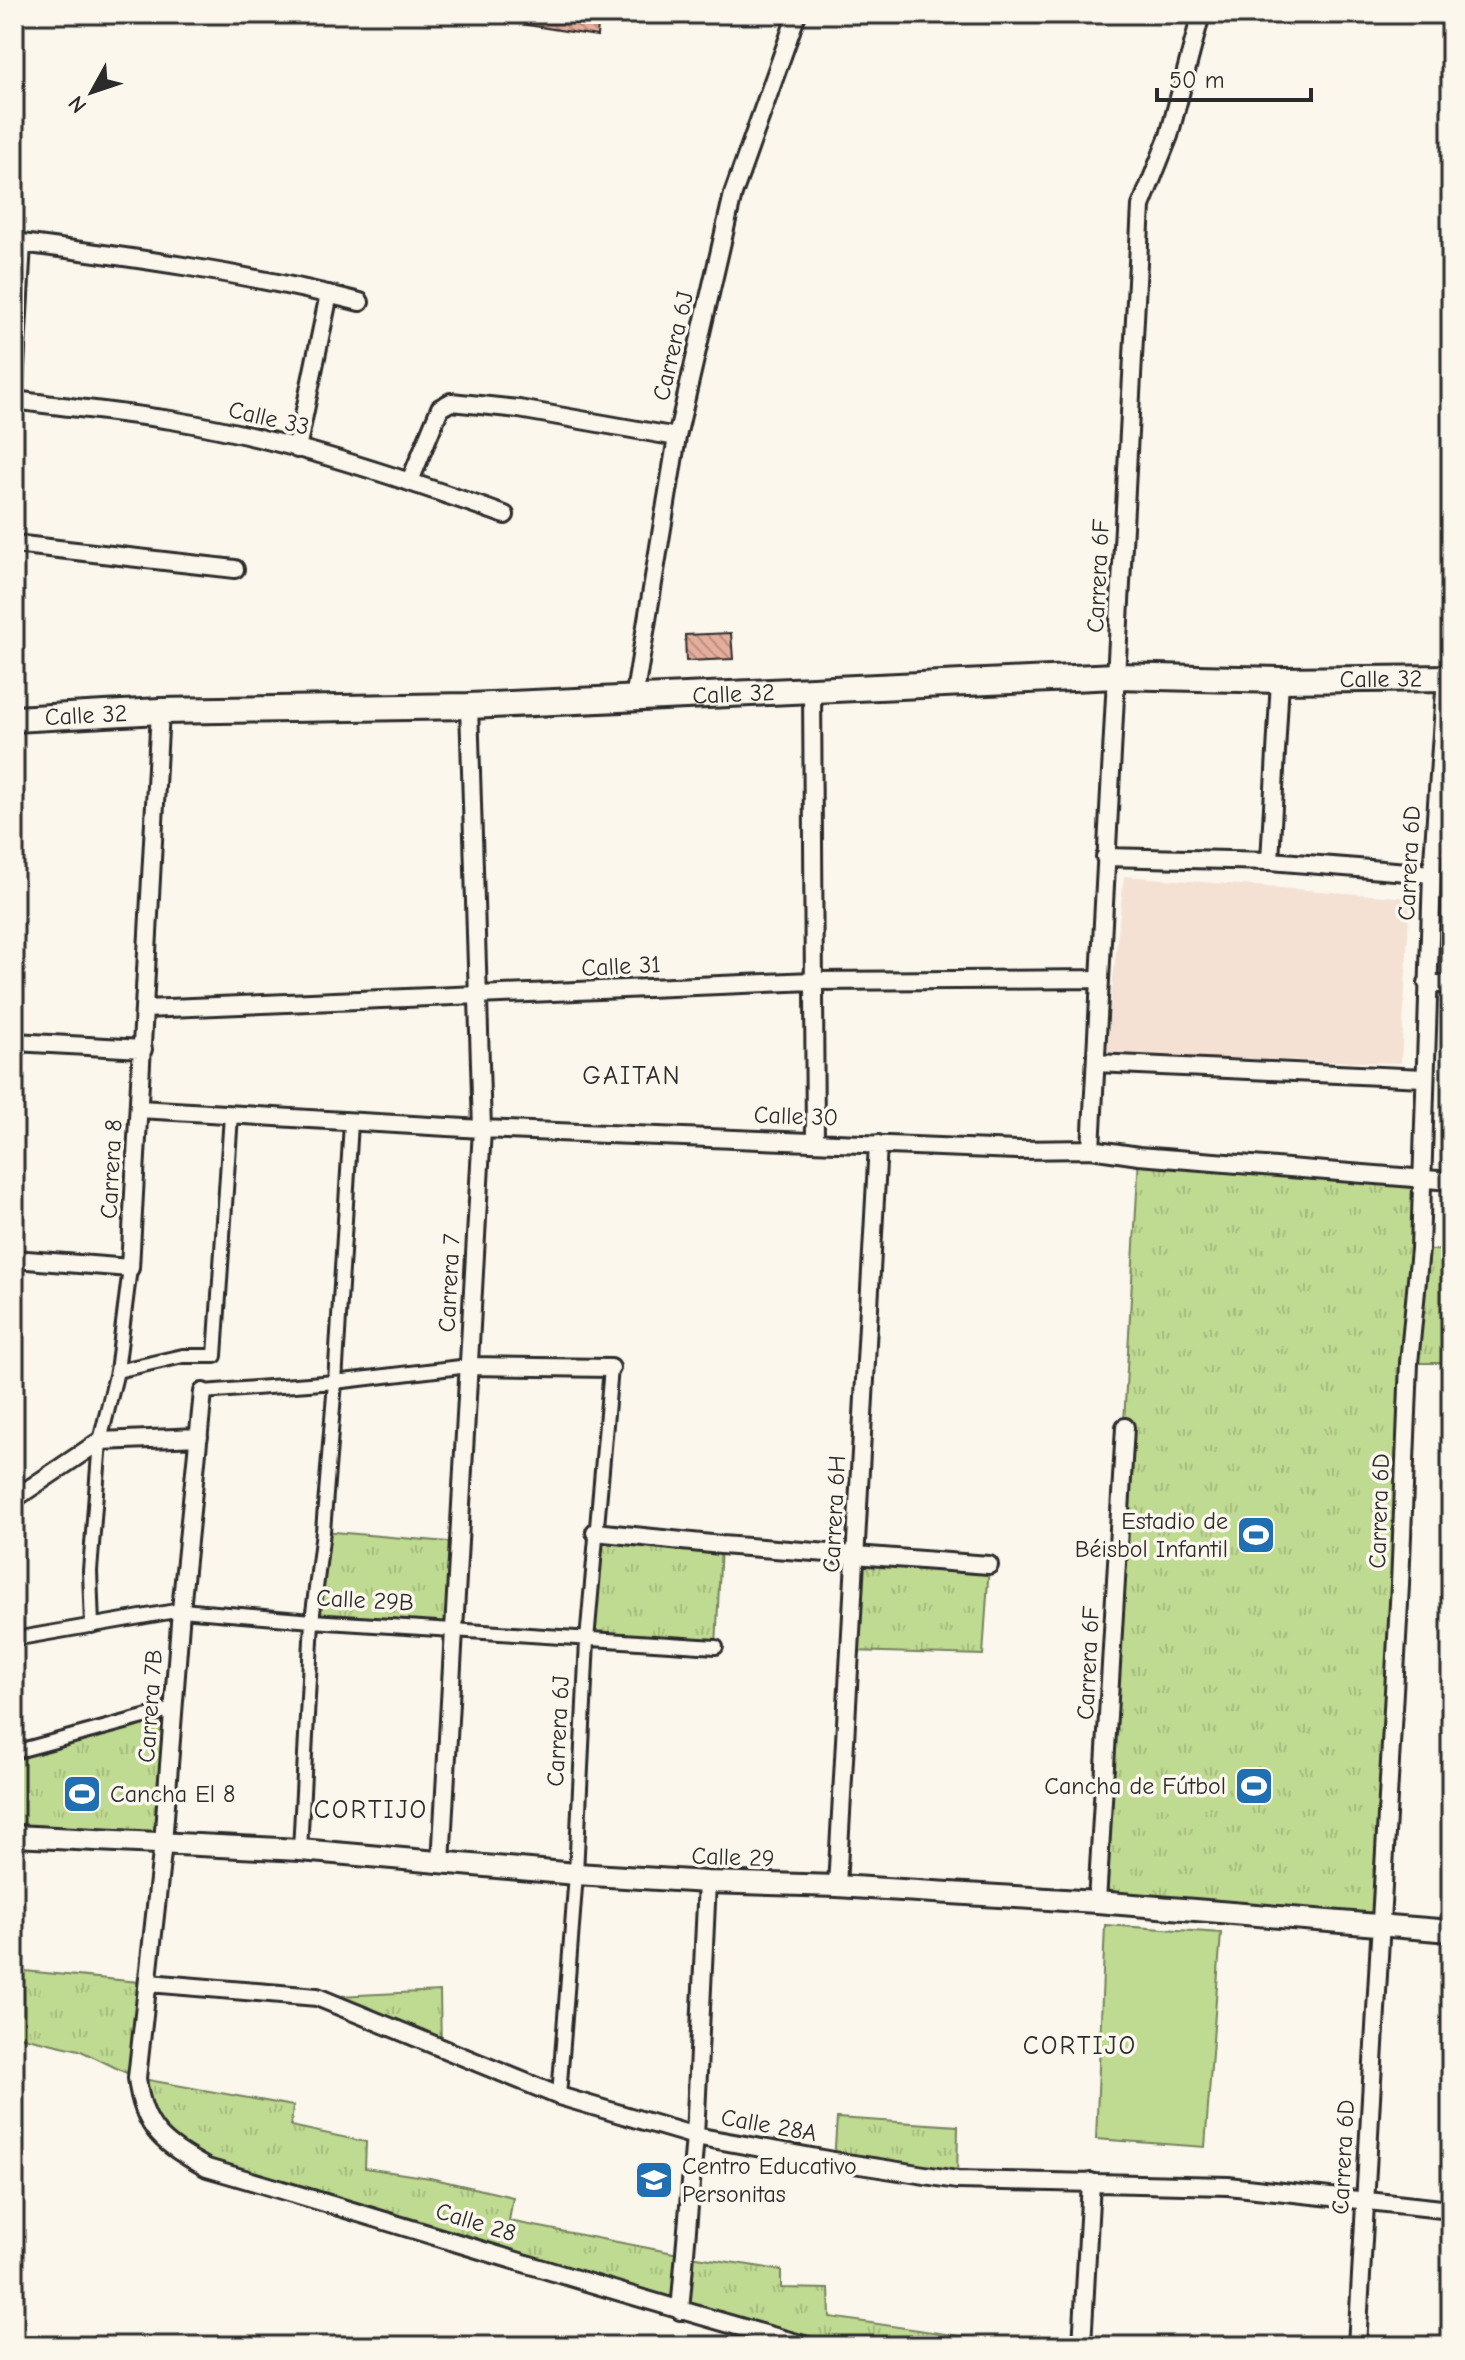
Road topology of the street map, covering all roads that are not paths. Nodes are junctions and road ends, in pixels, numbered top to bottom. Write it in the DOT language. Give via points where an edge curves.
graph roads {
  1 [pos="797,14"];
  2 [pos="1201,14"];
  3 [pos="18,243"];
  4 [pos="329,294"];
  5 [pos="360,302"];
  6 [pos="14,385"];
  7 [pos="14,400"];
  8 [pos="677,437"];
  9 [pos="297,449"];
  10 [pos="410,481"];
  11 [pos="505,515"];
  12 [pos="14,544"];
  13 [pos="235,569"];
  14 [pos="1116,676"];
  15 [pos="1449,677"];
  16 [pos="1280,680"];
  17 [pos="812,690"];
  18 [pos="634,699"];
  19 [pos="469,706"];
  20 [pos="160,711"];
  21 [pos="14,719"];
  22 [pos="1105,857"];
  23 [pos="1270,861"];
  24 [pos="1432,874"];
  25 [pos="1100,979"];
  26 [pos="813,981"];
  27 [pos="1427,983"];
  28 [pos="1451,985"];
  29 [pos="478,997"];
  30 [pos="144,1009"];
  31 [pos="14,1042"];
  32 [pos="143,1049"];
  33 [pos="1096,1063"];
  34 [pos="1424,1078"];
  35 [pos="139,1109"];
  36 [pos="231,1115"];
  37 [pos="351,1123"];
  38 [pos="482,1129"];
  39 [pos="815,1141"];
  40 [pos="878,1144"];
  41 [pos="1091,1149"];
  42 [pos="1422,1179"];
  43 [pos="1451,1181"];
  44 [pos="14,1259"];
  45 [pos="130,1268"];
  46 [pos="469,1360"];
  47 [pos="611,1368"];
  48 [pos="117,1371"];
  49 [pos="335,1382"];
  50 [pos="203,1392"];
  51 [pos="1125,1427"];
  52 [pos="199,1437"];
  53 [pos="100,1441"];
  54 [pos="14,1499"];
  55 [pos="595,1532"];
  56 [pos="855,1553"];
  57 [pos="989,1565"];
  58 [pos="181,1610"];
  59 [pos="312,1621"];
  60 [pos="92,1626"];
  61 [pos="454,1630"];
  62 [pos="14,1639"];
  63 [pos="587,1640"];
  64 [pos="716,1647"];
  65 [pos="174,1709"];
  66 [pos="14,1752"];
  67 [pos="14,1836"];
  68 [pos="163,1843"];
  69 [pos="300,1850"];
  70 [pos="441,1863"];
  71 [pos="576,1874"];
  72 [pos="707,1882"];
  73 [pos="837,1886"];
  74 [pos="1097,1902"];
  75 [pos="1381,1926"];
  76 [pos="1451,1931"];
  77 [pos="149,1983"];
  78 [pos="559,2096"];
  79 [pos="146,2119"];
  80 [pos="695,2136"];
  81 [pos="1091,2182"];
  82 [pos="1365,2202"];
  83 [pos="1451,2210"];
  84 [pos="680,2311"];
  85 [pos="808,2346"];
  86 [pos="1082,2346"];
  87 [pos="1357,2346"];
  1 -- 8 [label="street, Carrera 6J" via="733,194"];
  2 -- 14 [label="street, Carrera 6F" via="1169,136 1141,206"];
  3 -- 4 [label="street" via="157,261"];
  3 -- 6 [label="street"];
  4 -- 5 [label="street"];
  4 -- 9 [label="street"];
  7 -- 9 [label="street, Calle 33" via="173,421"];
  8 -- 10 [label="street" via="451,402 440,408"];
  8 -- 18 [label="street, Carrera 6J"];
  9 -- 10 [label="street, Calle 33"];
  10 -- 11 [label="street, Calle 33"];
  12 -- 13 [label="street"];
  14 -- 16 [label="main road, Calle 32"];
  14 -- 17 [label="main road, Calle 32"];
  14 -- 22 [label="street, Carrera 6F"];
  15 -- 16 [label="main road, Calle 32"];
  15 -- 24 [label="street, Carrera 6D"];
  16 -- 23 [label="street"];
  17 -- 18 [label="main road, Calle 32"];
  17 -- 26 [label="street"];
  18 -- 19 [label="main road, Calle 32"];
  19 -- 20 [label="main road, Calle 32"];
  19 -- 29 [label="street, Carrera 7"];
  20 -- 21 [label="main road, Calle 32"];
  20 -- 30 [label="street, Carrera 8"];
  22 -- 23 [label="street"];
  22 -- 25 [label="street, Carrera 6F"];
  23 -- 24 [label="street"];
  24 -- 27 [label="street, Carrera 6D"];
  25 -- 26 [label="street, Calle 31"];
  25 -- 33 [label="street, Carrera 6F"];
  26 -- 29 [label="street, Calle 31"];
  26 -- 39 [label="street"];
  27 -- 28 [label="street"];
  27 -- 34 [label="street, Carrera 6D"];
  29 -- 30 [label="street, Calle 31"];
  29 -- 38 [label="street, Carrera 7"];
  30 -- 32 [label="street, Carrera 8"];
  31 -- 32 [label="street"];
  32 -- 35 [label="street, Carrera 8"];
  33 -- 34 [label="street"];
  33 -- 41 [label="street, Carrera 6F"];
  34 -- 42 [label="street, Carrera 6D"];
  35 -- 36 [label="street, Calle 30"];
  35 -- 45 [label="street, Carrera 8"];
  36 -- 37 [label="street, Calle 30"];
  36 -- 48 [label="street" via="215,1356 183,1356"];
  37 -- 38 [label="street, Calle 30"];
  37 -- 49 [label="street"];
  38 -- 39 [label="street, Calle 30"];
  38 -- 46 [label="street, Carrera 7"];
  39 -- 40 [label="street, Calle 30"];
  40 -- 41 [label="street, Calle 30"];
  40 -- 56 [label="street, Carrera 6H"];
  41 -- 42 [label="street, Calle 30"];
  42 -- 43 [label="street, Calle 30"];
  42 -- 75 [label="street, Carrera 6D"];
  44 -- 45 [label="street"];
  45 -- 48 [label="street, Carrera 8"];
  46 -- 47 [label="street"];
  46 -- 49 [label="street"];
  46 -- 61 [label="street, Carrera 7"];
  47 -- 55 [label="street, Carrera 6J"];
  48 -- 53 [label="street, Carrera 8"];
  49 -- 50 [label="street"];
  49 -- 59 [label="street"];
  50 -- 52 [label="street, Carrera 7B"];
  51 -- 74 [label="street, Carrera 6F"];
  52 -- 53 [label="street"];
  52 -- 58 [label="street, Carrera 7B"];
  53 -- 54 [label="street"];
  53 -- 60 [label="street, Carrera 8" via="90,1571"];
  55 -- 56 [label="street"];
  55 -- 63 [label="street, Carrera 6J"];
  56 -- 57 [label="street"];
  56 -- 73 [label="street, Carrera 6H"];
  58 -- 59 [label="street, Calle 29B"];
  58 -- 60 [label="street, Calle 29B"];
  58 -- 65 [label="street, Carrera 7B"];
  59 -- 61 [label="street, Calle 29B"];
  59 -- 69 [label="street"];
  60 -- 62 [label="street, Calle 29B"];
  61 -- 63 [label="street, Calle 29B"];
  61 -- 70 [label="street, Carrera 7"];
  63 -- 64 [label="street, Calle 29B"];
  63 -- 71 [label="street, Carrera 6J"];
  65 -- 66 [label="street"];
  65 -- 68 [label="street, Carrera 7B"];
  67 -- 68 [label="street, Calle 29"];
  68 -- 69 [label="street, Calle 29"];
  68 -- 77 [label="street, Carrera 7B"];
  69 -- 70 [label="street, Calle 29"];
  70 -- 71 [label="street, Calle 29"];
  71 -- 72 [label="street, Calle 29"];
  71 -- 78 [label="street, Carrera 6J"];
  72 -- 73 [label="street, Calle 29"];
  72 -- 80 [label="street"];
  73 -- 74 [label="street, Calle 29"];
  74 -- 75 [label="street, Calle 29"];
  75 -- 76 [label="street, Calle 29"];
  75 -- 82 [label="street, Carrera 6D"];
  77 -- 78 [label="street, Calle 28A" via="317,1997"];
  77 -- 79 [label="street, Carrera 7B" via="137,2078"];
  78 -- 80 [label="street, Calle 28A"];
  79 -- 84 [label="street, Calle 28" via="175,2151 207,2168"];
  80 -- 81 [label="street, Calle 28A" via="957,2180"];
  80 -- 84 [label="street"];
  81 -- 82 [label="street, Calle 28A" via="1228,2186"];
  81 -- 86 [label="street"];
  82 -- 83 [label="street, Calle 28A"];
  82 -- 87 [label="street, Carrera 6D"];
  84 -- 85 [label="street, Calle 28"];
}
